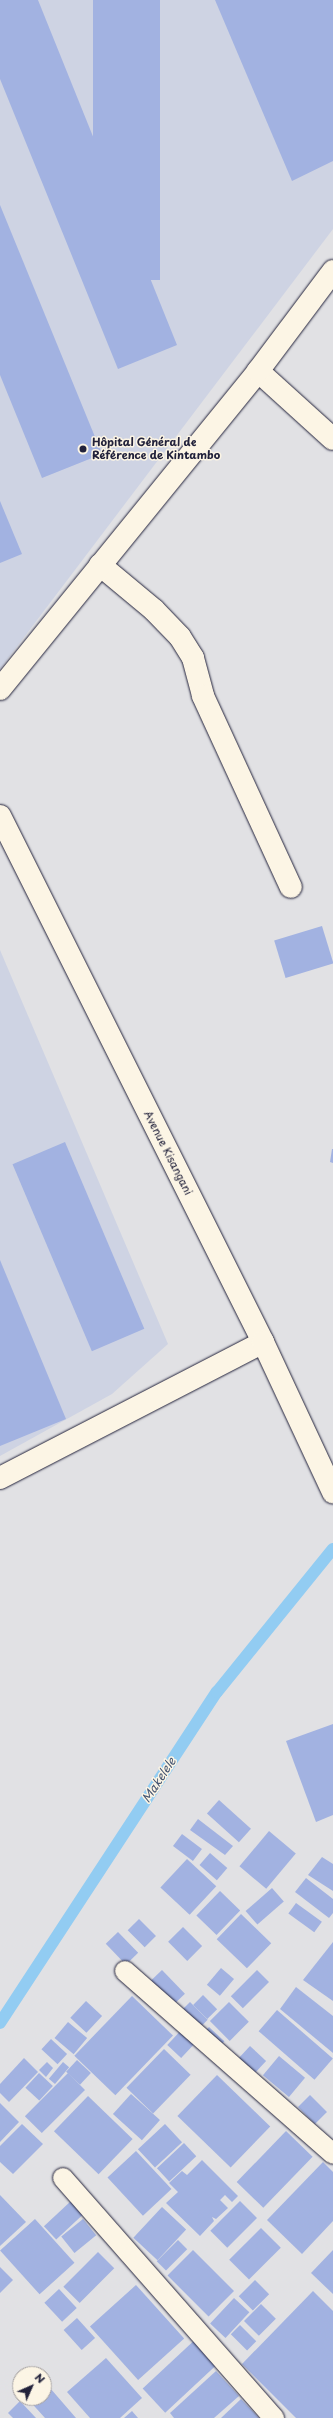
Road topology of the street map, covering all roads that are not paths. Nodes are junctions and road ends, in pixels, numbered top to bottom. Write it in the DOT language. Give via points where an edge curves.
graph roads {
  1 [pos="333,271"];
  2 [pos="258,371"];
  3 [pos="333,439"];
  4 [pos="100,565"];
  5 [pos="0,689"];
  6 [pos="0,816"];
  7 [pos="291,887"];
  8 [pos="263,1342"];
  9 [pos="0,1478"];
  10 [pos="333,1492"];
  11 [pos="125,1971"];
  12 [pos="333,2154"];
  13 [pos="63,2178"];
  14 [pos="274,2418"];
  1 -- 2 [label="street"];
  2 -- 3 [label="street"];
  2 -- 4 [label="street"];
  4 -- 5 [label="street"];
  4 -- 7 [label="street" via="154,610 180,637 193,658 203,696"];
  6 -- 8 [label="street, Avenue Kisangani"];
  8 -- 9 [label="street"];
  8 -- 10 [label="street, Avenue Kisangani"];
  11 -- 12 [label="lane"];
  13 -- 14 [label="lane"];
}
